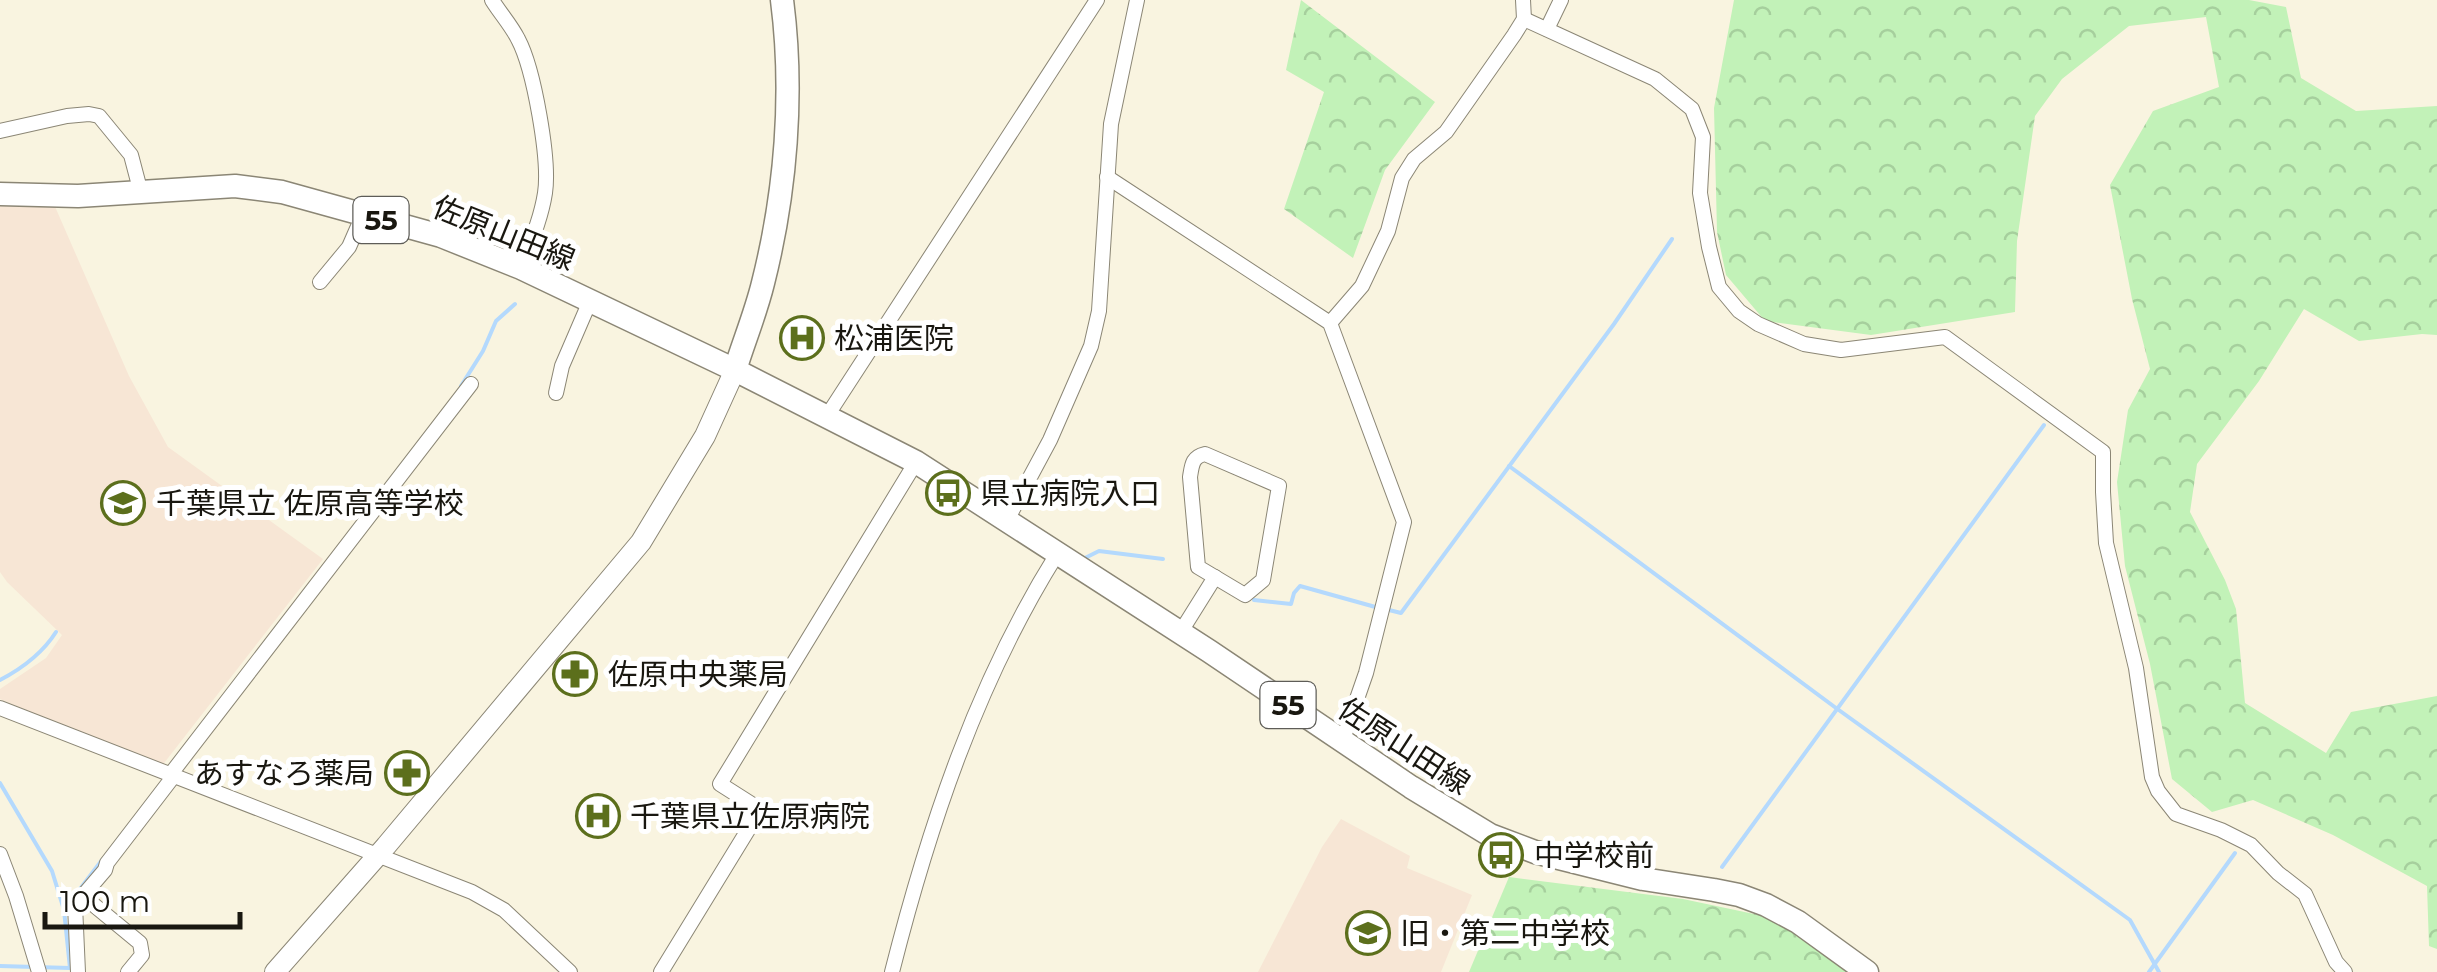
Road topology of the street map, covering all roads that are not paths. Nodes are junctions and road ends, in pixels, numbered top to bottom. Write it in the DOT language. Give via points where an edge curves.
graph roads {
  1 [pos="492,0"];
  2 [pos="782,0"];
  3 [pos="1097,0"];
  4 [pos="1137,0"];
  5 [pos="1523,0"];
  6 [pos="1561,0"];
  7 [pos="1524,19"];
  8 [pos="1547,30"];
  9 [pos="0,131"];
  10 [pos="1107,178"];
  11 [pos="141,193"];
  12 [pos="0,194"];
  13 [pos="363,215"];
  14 [pos="520,268"];
  15 [pos="320,282"];
  16 [pos="590,301"];
  17 [pos="1330,323"];
  18 [pos="735,370"];
  19 [pos="471,384"];
  20 [pos="556,393"];
  21 [pos="827,416"];
  22 [pos="916,462"];
  23 [pos="1006,522"];
  24 [pos="1056,554"];
  25 [pos="1215,577"];
  26 [pos="1180,633"];
  27 [pos="0,708"];
  28 [pos="1342,742"];
  29 [pos="170,775"];
  30 [pos="0,854"];
  31 [pos="377,856"];
  32 [pos="83,896"];
  33 [pos="39,972"];
  34 [pos="78,972"];
  35 [pos="128,972"];
  36 [pos="275,972"];
  37 [pos="570,972"];
  38 [pos="661,972"];
  39 [pos="892,972"];
  40 [pos="1866,972"];
  41 [pos="2345,972"];
  1 -- 14 [label="street" via="519,40 545,163 545,194"];
  2 -- 18 [label="main road" via="788,111 779,204 763,284"];
  3 -- 21 [label="street"];
  4 -- 10 [label="street" via="1111,124"];
  5 -- 7 [label="street"];
  6 -- 8 [label="street"];
  7 -- 8 [label="street"];
  7 -- 17 [label="street" via="1446,132 1402,178 1388,231 1362,286"];
  8 -- 41 [label="street" via="1655,79 1692,109 1704,136 1700,193 1708,247 1719,287 1738,311 1804,344 1841,350 1945,337 2103,452 2106,543 2158,791 2176,814 2251,845 2305,894"];
  9 -- 11 [label="street" via="99,116 130,155"];
  10 -- 17 [label="street"];
  10 -- 23 [label="street" via="1100,312 1091,346"];
  11 -- 12 [label="main road, 佐原山田線 / 55"];
  11 -- 13 [label="main road, 佐原山田線 / 55" via="259,188"];
  13 -- 14 [label="main road, 佐原山田線 / 55" via="441,236"];
  13 -- 15 [label="street" via="349,247"];
  14 -- 16 [label="main road, 佐原山田線 / 55"];
  16 -- 18 [label="main road, 佐原山田線 / 55"];
  16 -- 20 [label="street"];
  17 -- 28 [label="street" via="1404,522"];
  18 -- 21 [label="main road, 佐原山田線 / 55"];
  18 -- 31 [label="street" via="705,436 641,542"];
  19 -- 29 [label="street"];
  21 -- 22 [label="main road, 佐原山田線 / 55"];
  22 -- 23 [label="main road, 佐原山田線 / 55"];
  22 -- 38 [label="street" via="720,784 753,805 752,825"];
  23 -- 24 [label="main road, 佐原山田線 / 55"];
  24 -- 26 [label="main road, 佐原山田線 / 55"];
  24 -- 39 [label="street" via="967,728"];
  25 -- 25 [label="street" via="1198,567 1194,534 1190,477 1192,463 1205,454 1279,486 1263,580 1245,595"];
  25 -- 26 [label="street"];
  26 -- 28 [label="main road, 佐原山田線 / 55"];
  27 -- 29 [label="street"];
  28 -- 40 [label="main road, 佐原山田線 / 55" via="1490,835 1625,875 1766,905"];
  29 -- 31 [label="street"];
  29 -- 32 [label="street"];
  30 -- 33 [label="street"];
  31 -- 36 [label="street"];
  31 -- 37 [label="street" via="491,902"];
  32 -- 34 [label="street" via="76,905"];
  32 -- 35 [label="street" via="140,942 142,955"];
}
